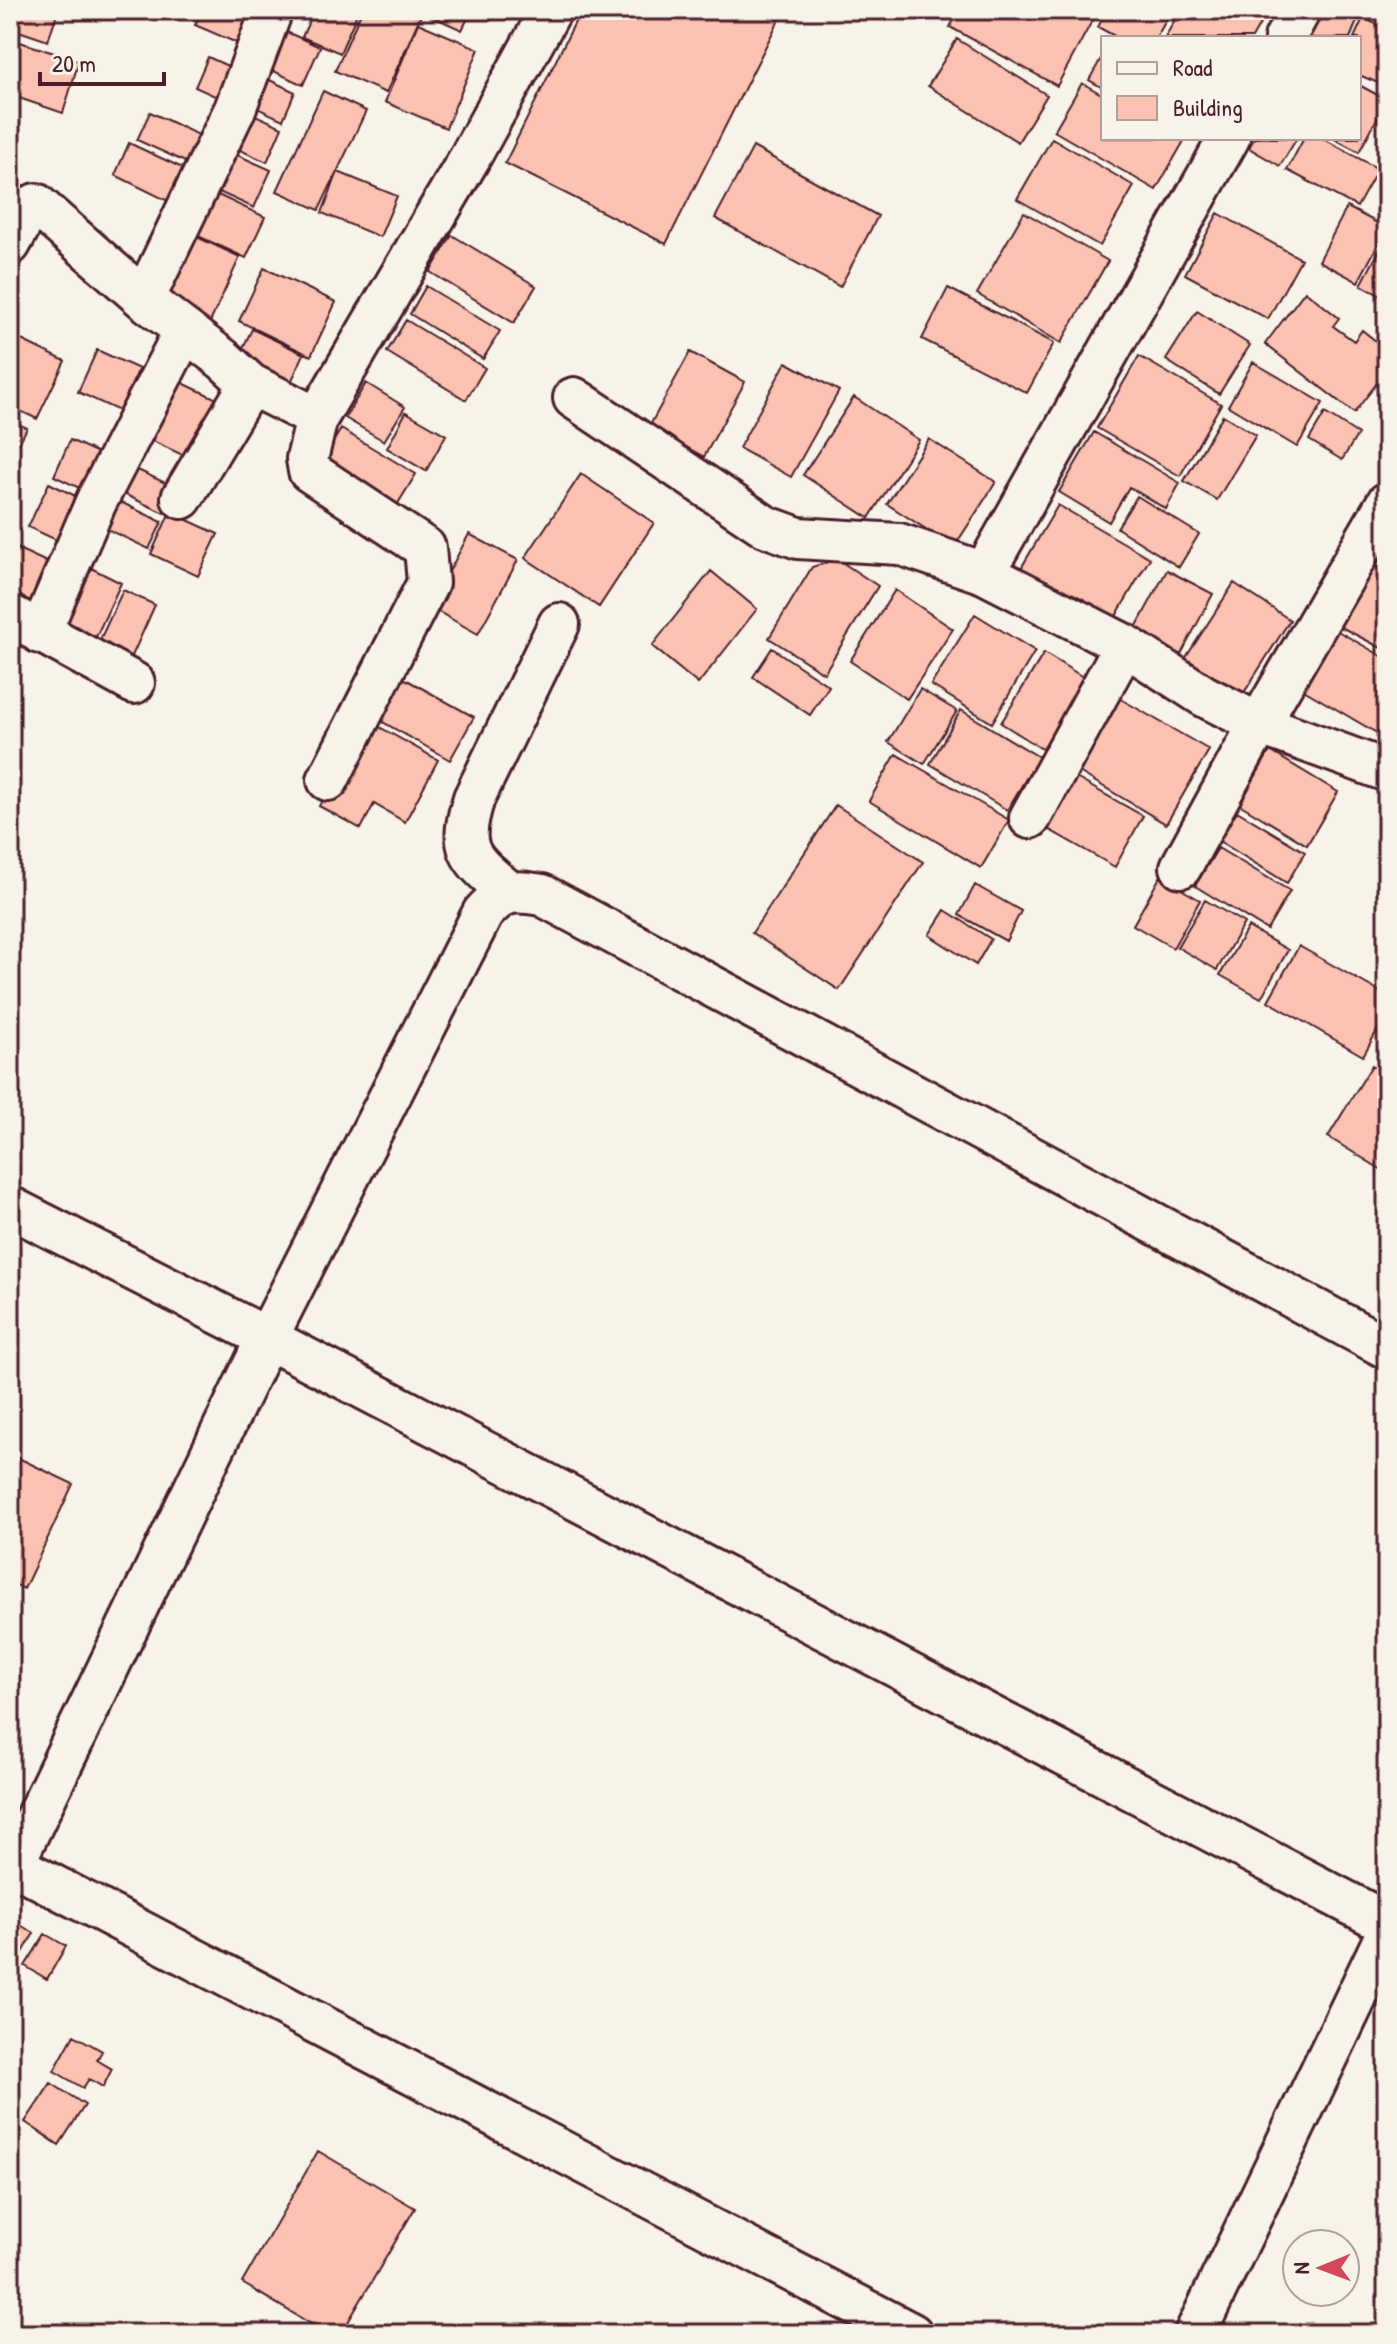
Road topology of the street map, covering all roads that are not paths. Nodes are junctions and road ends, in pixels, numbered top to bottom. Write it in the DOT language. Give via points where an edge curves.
graph roads {
  1 [pos="272,10"];
  2 [pos="551,10"];
  3 [pos="1300,10"];
  4 [pos="1286,36"];
  5 [pos="1228,140"];
  6 [pos="23,195"];
  7 [pos="10,244"];
  8 [pos="144,299"];
  9 [pos="185,330"];
  10 [pos="250,384"];
  11 [pos="574,398"];
  12 [pos="317,418"];
  13 [pos="182,498"];
  14 [pos="1387,503"];
  15 [pos="984,573"];
  16 [pos="559,624"];
  17 [pos="22,633"];
  18 [pos="1125,645"];
  19 [pos="134,683"];
  20 [pos="1259,724"];
  21 [pos="1387,771"];
  22 [pos="328,780"];
  23 [pos="1030,818"];
  24 [pos="1181,867"];
  25 [pos="509,892"];
  26 [pos="10,1207"];
  27 [pos="267,1338"];
  28 [pos="1387,1348"];
  29 [pos="11,1864"];
  30 [pos="1387,1923"];
  31 [pos="1387,1933"];
  32 [pos="912,2334"];
  33 [pos="1195,2334"];
  1 -- 8 [label="street" via="235,109"];
  2 -- 12 [label="street"];
  3 -- 4 [label="street"];
  5 -- 15 [label="street"];
  6 -- 7 [label="street" via="22,222"];
  6 -- 8 [label="street"];
  8 -- 9 [label="street"];
  9 -- 10 [label="street"];
  9 -- 17 [label="street"];
  10 -- 12 [label="street"];
  10 -- 13 [label="street"];
  11 -- 15 [label="street" via="765,526 798,538 899,544"];
  12 -- 22 [label="street" via="309,471 425,548 428,583"];
  14 -- 20 [label="street"];
  15 -- 18 [label="street"];
  16 -- 25 [label="street" via="474,798 465,827 468,848 481,868"];
  17 -- 19 [label="street"];
  18 -- 20 [label="street"];
  18 -- 23 [label="street"];
  20 -- 21 [label="street"];
  20 -- 24 [label="street"];
  25 -- 27 [label="street" via="483,913"];
  25 -- 28 [label="street" via="542,895"];
  26 -- 27 [label="street"];
  27 -- 29 [label="street"];
  27 -- 30 [label="street"];
  29 -- 32 [label="street"];
  31 -- 33 [label="street"];
}
